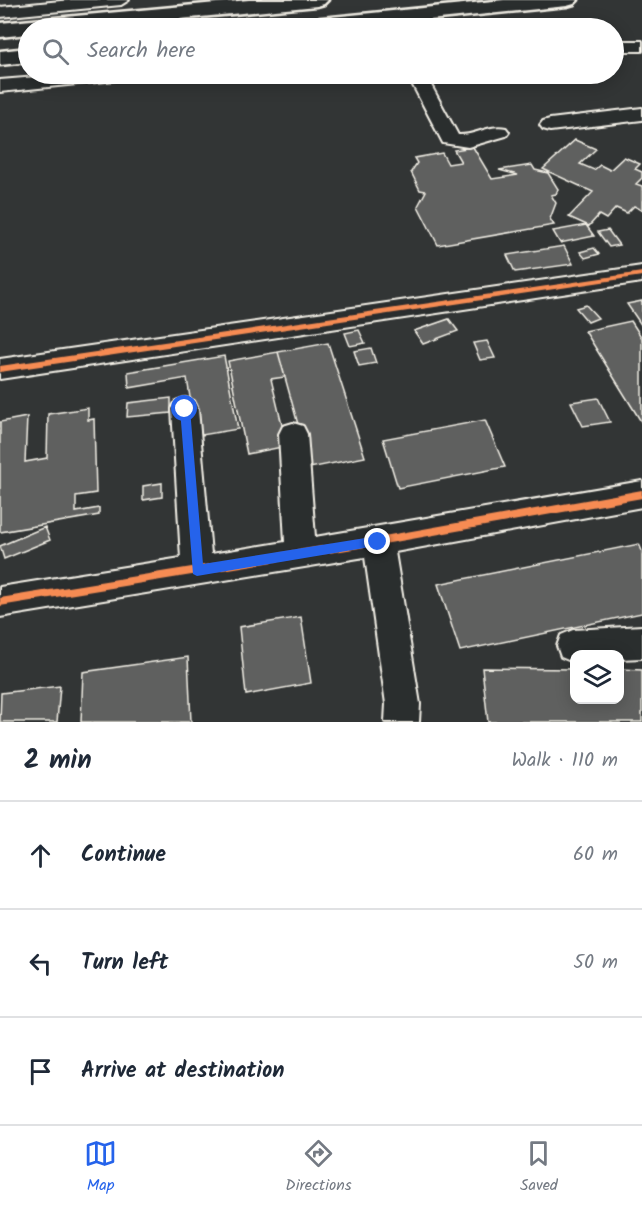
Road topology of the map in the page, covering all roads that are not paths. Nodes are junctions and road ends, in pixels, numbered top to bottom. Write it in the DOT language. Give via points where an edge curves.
graph roads {
  1 [pos="121,0"];
  2 [pos="291,0"];
  3 [pos="318,0"];
  4 [pos="567,0"];
  5 [pos="96,3"];
  6 [pos="528,5"];
  7 [pos="0,12"];
  8 [pos="127,18"];
  9 [pos="394,18"];
  10 [pos="446,18"];
  11 [pos="18,28"];
  12 [pos="0,30"];
  13 [pos="18,56"];
  14 [pos="0,58"];
  15 [pos="21,84"];
  16 [pos="421,84"];
  17 [pos="0,86"];
  18 [pos="642,114"];
  19 [pos="550,125"];
  20 [pos="499,132"];
  21 [pos="642,274"];
  22 [pos="0,369"];
  23 [pos="185,409"];
  24 [pos="293,434"];
  25 [pos="639,501"];
  26 [pos="378,542"];
  27 [pos="301,554"];
  28 [pos="197,570"];
  29 [pos="0,602"];
  30 [pos="642,642"];
  31 [pos="573,646"];
  32 [pos="402,722"];
  1 -- 5 [label="street"];
  2 -- 5 [label="highway"];
  3 -- 8 [label="highway"];
  4 -- 6 [label="highway"];
  5 -- 7 [label="street"];
  6 -- 9 [label="highway"];
  6 -- 10 [label="highway"];
  11 -- 12 [label="highway"];
  13 -- 14 [label="highway"];
  15 -- 17 [label="street"];
  16 -- 20 [label="street" via="450,139 473,140"];
  18 -- 19 [label="street"];
  21 -- 22 [label="street"];
  23 -- 28 [label="street"];
  24 -- 27 [label="street"];
  25 -- 26 [label="street"];
  26 -- 27 [label="street"];
  26 -- 32 [label="street" via="402,693"];
  27 -- 28 [label="street"];
  28 -- 29 [label="street"];
  30 -- 31 [label="street"];
}
